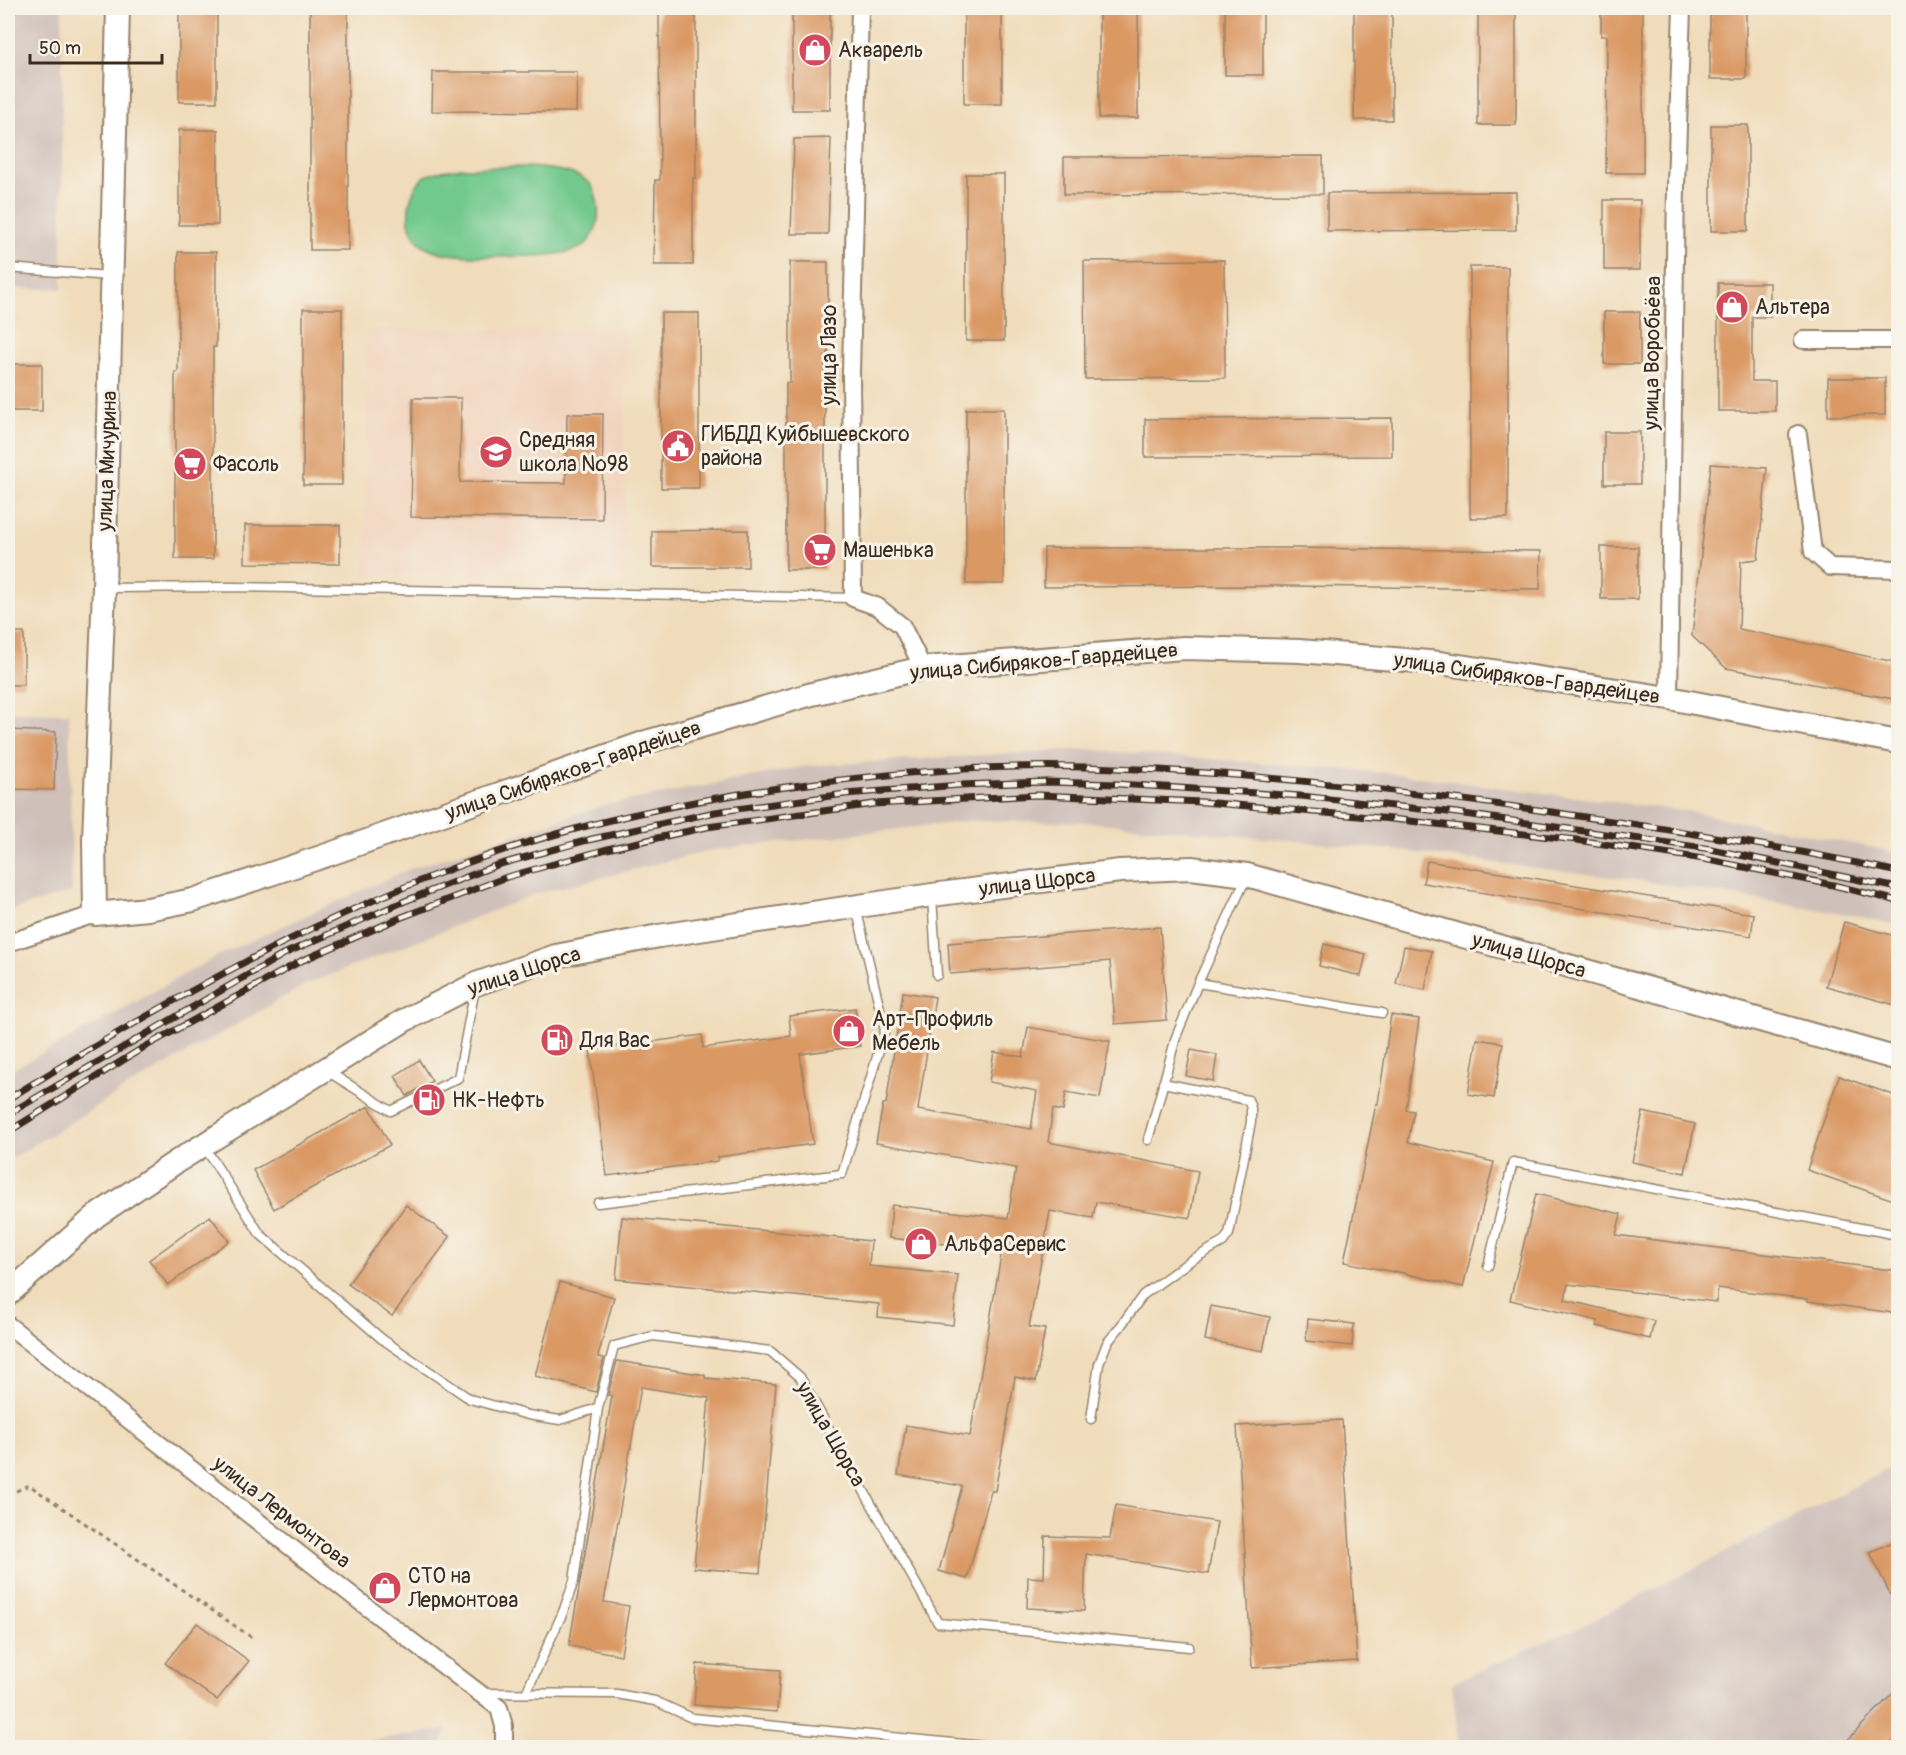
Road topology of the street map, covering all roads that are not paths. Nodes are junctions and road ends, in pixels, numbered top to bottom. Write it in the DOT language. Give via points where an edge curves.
graph roads {
  1 [pos="118,8"];
  2 [pos="860,8"];
  3 [pos="1682,8"];
  4 [pos="8,268"];
  5 [pos="113,276"];
  6 [pos="1803,340"];
  7 [pos="1899,340"];
  8 [pos="1798,434"];
  9 [pos="1899,569"];
  10 [pos="104,588"];
  11 [pos="853,598"];
  12 [pos="923,668"];
  13 [pos="1669,698"];
  14 [pos="1899,742"];
  15 [pos="1247,876"];
  16 [pos="932,896"];
  17 [pos="856,907"];
  18 [pos="95,914"];
  19 [pos="8,943"];
  20 [pos="937,975"];
  21 [pos="476,984"];
  22 [pos="1198,984"];
  23 [pos="1382,1013"];
  24 [pos="1899,1059"];
  25 [pos="325,1070"];
  26 [pos="1163,1083"];
  27 [pos="1148,1140"];
  28 [pos="204,1146"];
  29 [pos="598,1203"];
  30 [pos="1899,1235"];
  31 [pos="1488,1266"];
  32 [pos="8,1294"];
  33 [pos="8,1325"];
  34 [pos="598,1408"];
  35 [pos="1091,1419"];
  36 [pos="1190,1647"];
  37 [pos="480,1693"];
  38 [pos="526,1693"];
  39 [pos="503,1747"];
  40 [pos="1006,1748"];
  1 -- 5 [label="street, улица Мичурина"];
  2 -- 11 [label="street, улица Лазо" via="851,372"];
  3 -- 13 [label="street, улица Воробьёва"];
  4 -- 5 [label="lane"];
  5 -- 10 [label="street, улица Мичурина"];
  6 -- 7 [label="street"];
  8 -- 9 [label="street" via="1813,552 1830,567"];
  10 -- 11 [label="lane"];
  10 -- 18 [label="street, улица Мичурина" via="94,839"];
  11 -- 12 [label="street" via="878,607 902,626"];
  12 -- 13 [label="street, улица Сибиряков-Гвардейцев" via="1184,648 1300,651 1440,663"];
  12 -- 18 [label="street, улица Сибиряков-Гвардейцев" via="812,694 646,742 193,900"];
  13 -- 14 [label="street, улица Сибиряков-Гвардейцев"];
  15 -- 16 [label="street, улица Щорса" via="1191,868 1120,871"];
  15 -- 22 [label="lane"];
  15 -- 24 [label="street, улица Щорса"];
  16 -- 17 [label="street, улица Щорса"];
  16 -- 20 [label="lane"];
  17 -- 21 [label="street, улица Щорса" via="659,936 556,956"];
  17 -- 29 [label="lane" via="885,1030 842,1174"];
  18 -- 19 [label="street, улица Сибиряков-Гвардейцев"];
  21 -- 25 [label="street, улица Щорса" via="405,1020"];
  21 -- 25 [label="lane" via="458,1078 391,1111"];
  22 -- 23 [label="lane"];
  22 -- 26 [label="lane" via="1176,1037"];
  25 -- 28 [label="street, улица Щорса"];
  26 -- 27 [label="lane"];
  26 -- 35 [label="lane" via="1248,1100 1251,1122 1228,1234 1223,1242 1143,1295 1107,1343 1099,1364"];
  28 -- 32 [label="street, улица Щорса" via="96,1216"];
  28 -- 34 [label="lane" via="260,1234 382,1339 470,1399 560,1420"];
  30 -- 31 [label="lane" via="1513,1162"];
  33 -- 37 [label="street, улица Лермонтова"];
  34 -- 36 [label="lane, улица Щорса" via="614,1346 653,1336 770,1351 800,1377 938,1623"];
  34 -- 38 [label="lane" via="574,1581"];
  37 -- 38 [label="lane"];
  37 -- 39 [label="street, улица Лермонтова" via="499,1708 504,1726"];
  38 -- 40 [label="lane" via="617,1694 656,1701 692,1718"];
}
